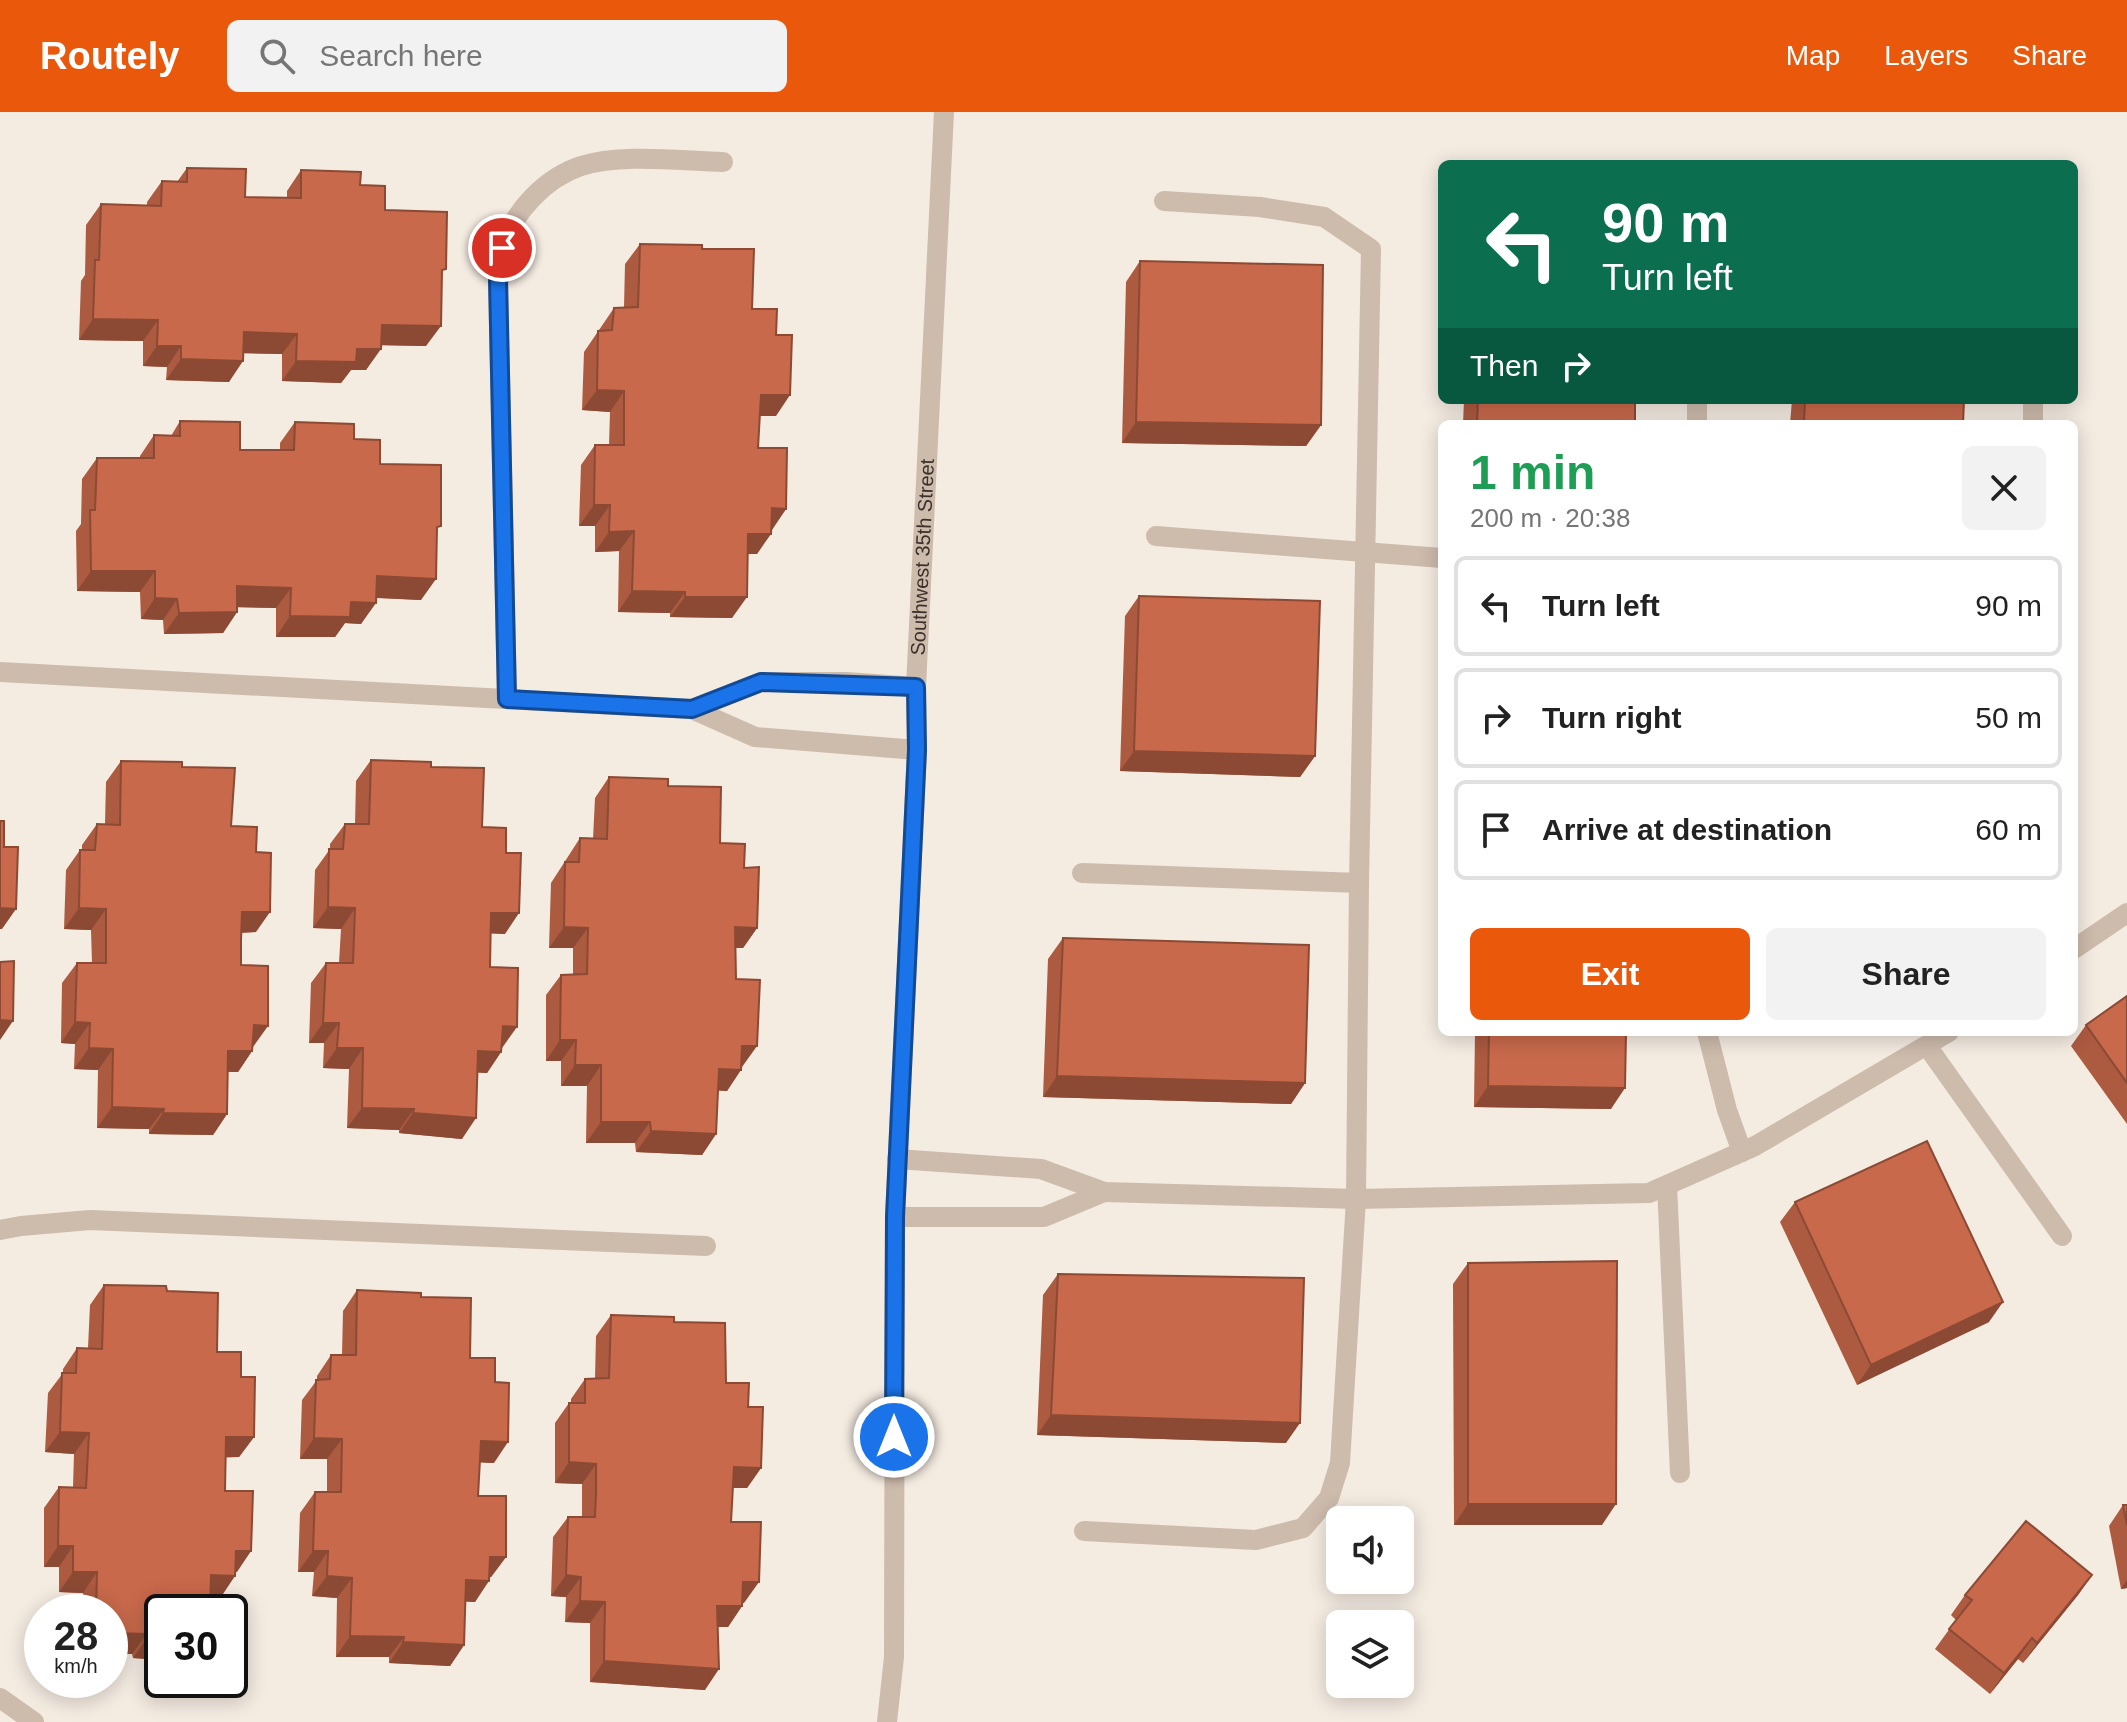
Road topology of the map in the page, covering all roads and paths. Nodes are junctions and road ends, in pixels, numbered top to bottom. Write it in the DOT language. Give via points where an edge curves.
graph roads {
  1 [pos="944,112"];
  2 [pos="723,162"];
  3 [pos="1164,201"];
  4 [pos="1156,536"];
  5 [pos="1365,553"];
  6 [pos="1438,558"];
  7 [pos="0,672"];
  8 [pos="916,687"];
  9 [pos="507,699"];
  10 [pos="692,709"];
  11 [pos="917,750"];
  12 [pos="1082,873"];
  13 [pos="1359,883"];
  14 [pos="2127,913"];
  15 [pos="2078,946"];
  16 [pos="1708,1036"];
  17 [pos="1943,1036"];
  18 [pos="1927,1046"];
  19 [pos="1742,1152"];
  20 [pos="897,1159"];
  21 [pos="1667,1185"];
  22 [pos="1104,1192"];
  23 [pos="1356,1199"];
  24 [pos="895,1217"];
  25 [pos="0,1230"];
  26 [pos="2062,1236"];
  27 [pos="706,1246"];
  28 [pos="1680,1473"];
  29 [pos="1084,1531"];
  30 [pos="0,1698"];
  31 [pos="34,1722"];
  32 [pos="887,1722"];
  1 -- 8 [label="street, Southwest 35th Street"];
  2 -- 9 [label="street" via="622,160 580,166 545,185 519,212 502,248 498,279"];
  3 -- 5 [label="street" via="1324,217 1371,249"];
  4 -- 5 [label="street"];
  5 -- 6 [label="street"];
  5 -- 13 [label="street"];
  7 -- 9 [label="street"];
  8 -- 10 [label="street" via="761,682"];
  8 -- 11 [label="street, Southwest 35th Street"];
  9 -- 10 [label="street"];
  10 -- 11 [label="street" via="755,737"];
  11 -- 20 [label="street, Southwest 35th Street"];
  12 -- 13 [label="street"];
  13 -- 23 [label="street"];
  14 -- 15 [label="street"];
  16 -- 19 [label="street"];
  17 -- 18 [label="street"];
  18 -- 19 [label="street"];
  18 -- 26 [label="street"];
  19 -- 21 [label="street"];
  20 -- 22 [label="street" via="1041,1169"];
  20 -- 24 [label="street, Southwest 35th Street"];
  21 -- 23 [label="street" via="1649,1193"];
  21 -- 28 [label="street"];
  22 -- 23 [label="street"];
  22 -- 24 [label="street" via="1044,1217"];
  23 -- 29 [label="street" via="1340,1463 1329,1498 1303,1528 1256,1540"];
  24 -- 32 [label="street, Southwest 35th Street" via="894,1657"];
  25 -- 27 [label="street" via="90,1220"];
  30 -- 31 [label="street"];
}
